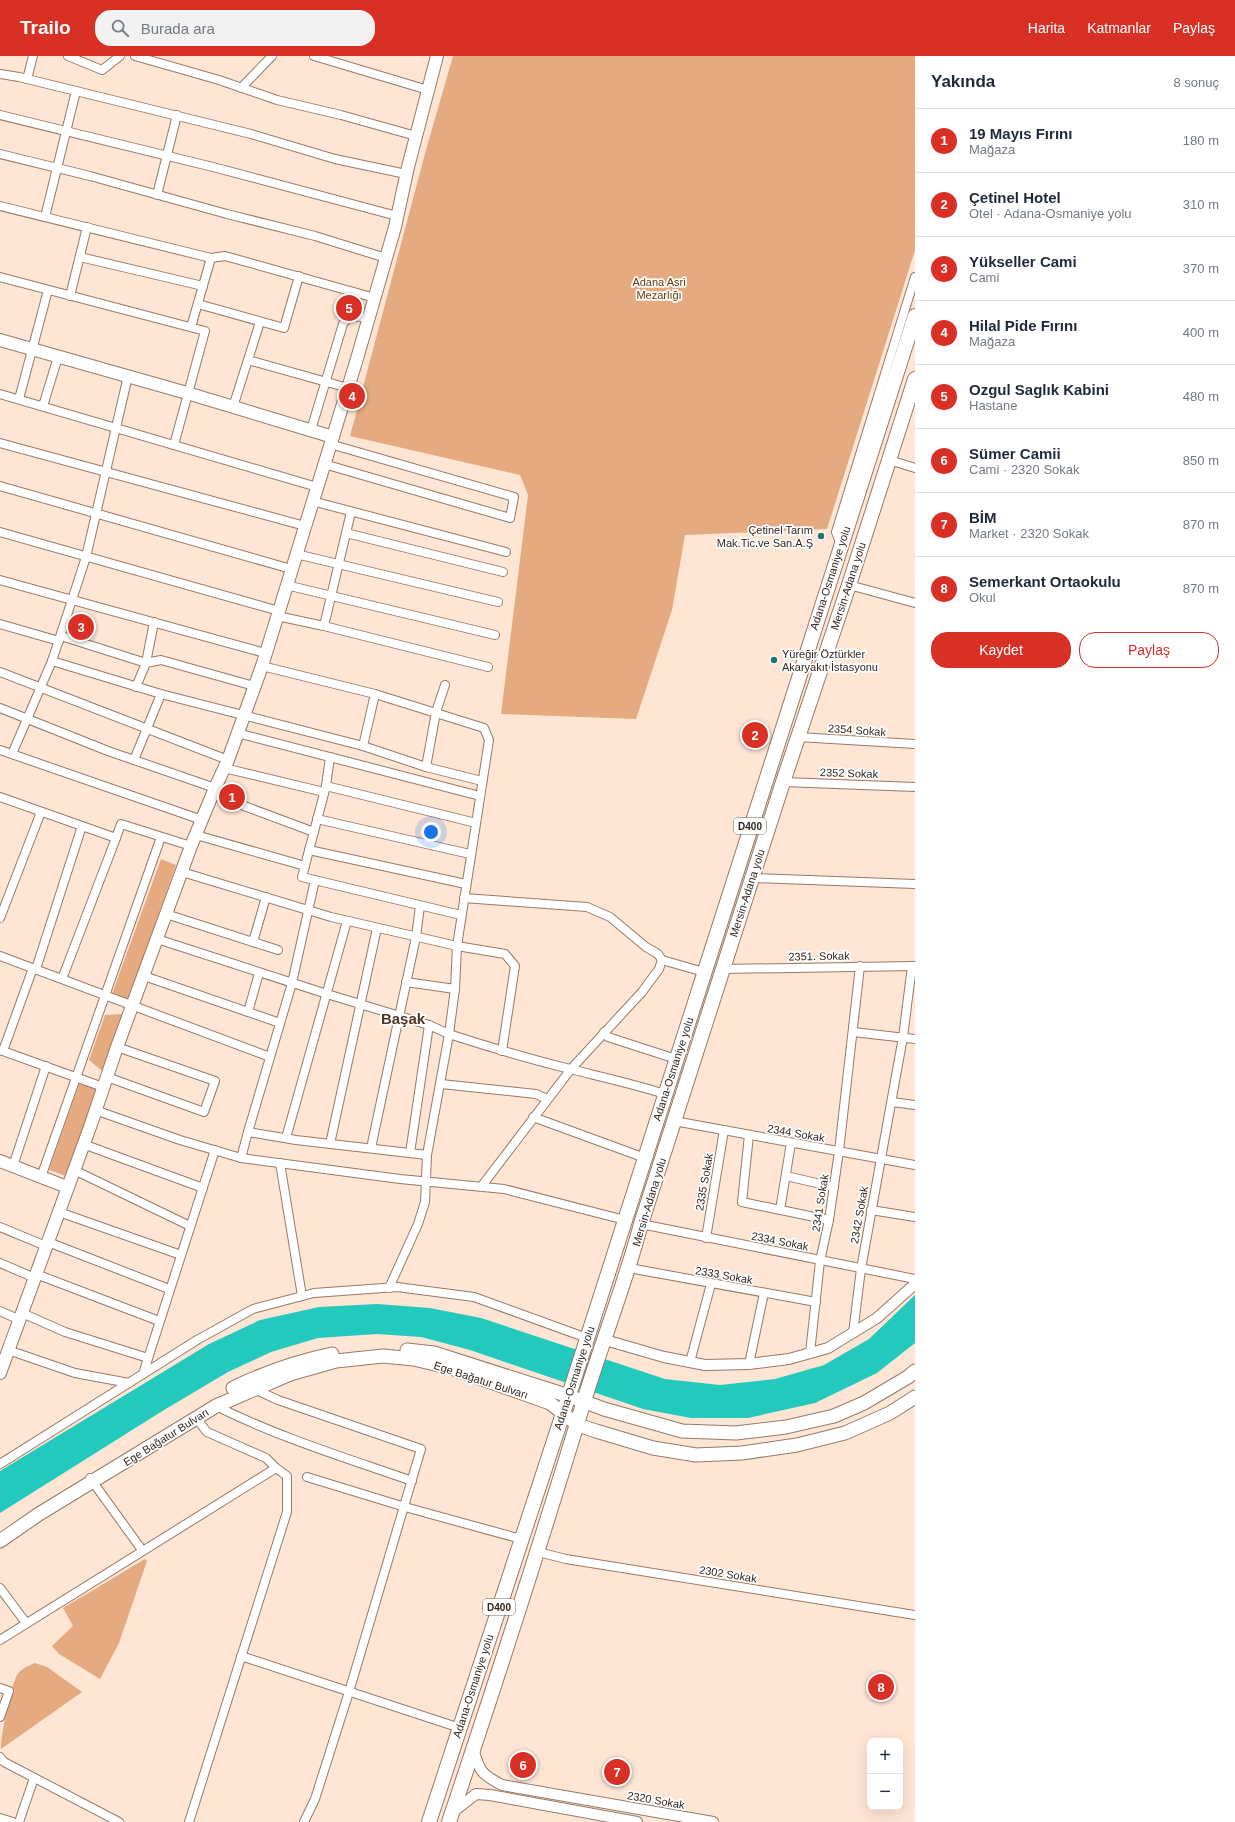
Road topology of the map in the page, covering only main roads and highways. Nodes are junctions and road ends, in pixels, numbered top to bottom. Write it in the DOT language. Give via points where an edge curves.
graph roads {
  1 [pos="436,56"];
  2 [pos="915,316"];
  3 [pos="0,340"];
  4 [pos="915,379"];
  5 [pos="331,440"];
  6 [pos="0,1161"];
  7 [pos="67,1186"];
  8 [pos="605,1340"];
  9 [pos="1,1369"];
  10 [pos="915,1371"];
  11 [pos="248,1386"];
  12 [pos="569,1394"];
  13 [pos="915,1397"];
  14 [pos="585,1399"];
  15 [pos="563,1414"];
  16 [pos="578,1424"];
  17 [pos="91,1479"];
  18 [pos="0,1533"];
  19 [pos="0,1541"];
  20 [pos="451,1817"];
  21 [pos="429,1822"];
  1 -- 5 [label="main road" via="386,258"];
  2 -- 12 [label="highway, Adana-Osmaniye yolu / D400"];
  3 -- 5 [label="main road" via="311,430"];
  4 -- 8 [label="highway, Mersin-Adana yolu / D400"];
  5 -- 7 [label="main road" via="262,666 166,914"];
  6 -- 7 [label="main road"];
  7 -- 9 [label="main road"];
  8 -- 14 [label="highway, Adana-Osmaniye yolu / D400"];
  10 -- 14 [label="main road, Ege Bağatur Bulvarı" via="864,1403 834,1416 786,1427 736,1433 682,1431 634,1418"];
  11 -- 12 [label="main road, Ege Bağatur Bulvarı" via="309,1359 390,1348 434,1353"];
  11 -- 15 [label="main road, Ege Bağatur Bulvarı" via="336,1361 383,1356 414,1359 451,1368 550,1403"];
  11 -- 17 [label="main road, Ege Bağatur Bulvarı"];
  11 -- 17 [label="main road, Ege Bağatur Bulvarı" via="220,1394"];
  12 -- 14 [label="main road, Ege Bağatur Bulvarı"];
  12 -- 15 [label="highway, Adana-Osmaniye yolu / D400"];
  13 -- 16 [label="main road, Ege Bağatur Bulvarı" via="890,1413 845,1433 798,1445 742,1453 696,1455 653,1448"];
  14 -- 16 [label="highway, Adana-Osmaniye yolu / D400"];
  15 -- 16 [label="main road, Ege Bağatur Bulvarı"];
  15 -- 21 [label="highway, Adana-Osmaniye yolu / D400"];
  16 -- 20 [label="highway, Adana-Osmaniye yolu / D400"];
  17 -- 18 [label="main road, Ege Bağatur Bulvarı"];
  17 -- 19 [label="main road, Ege Bağatur Bulvarı"];
}
